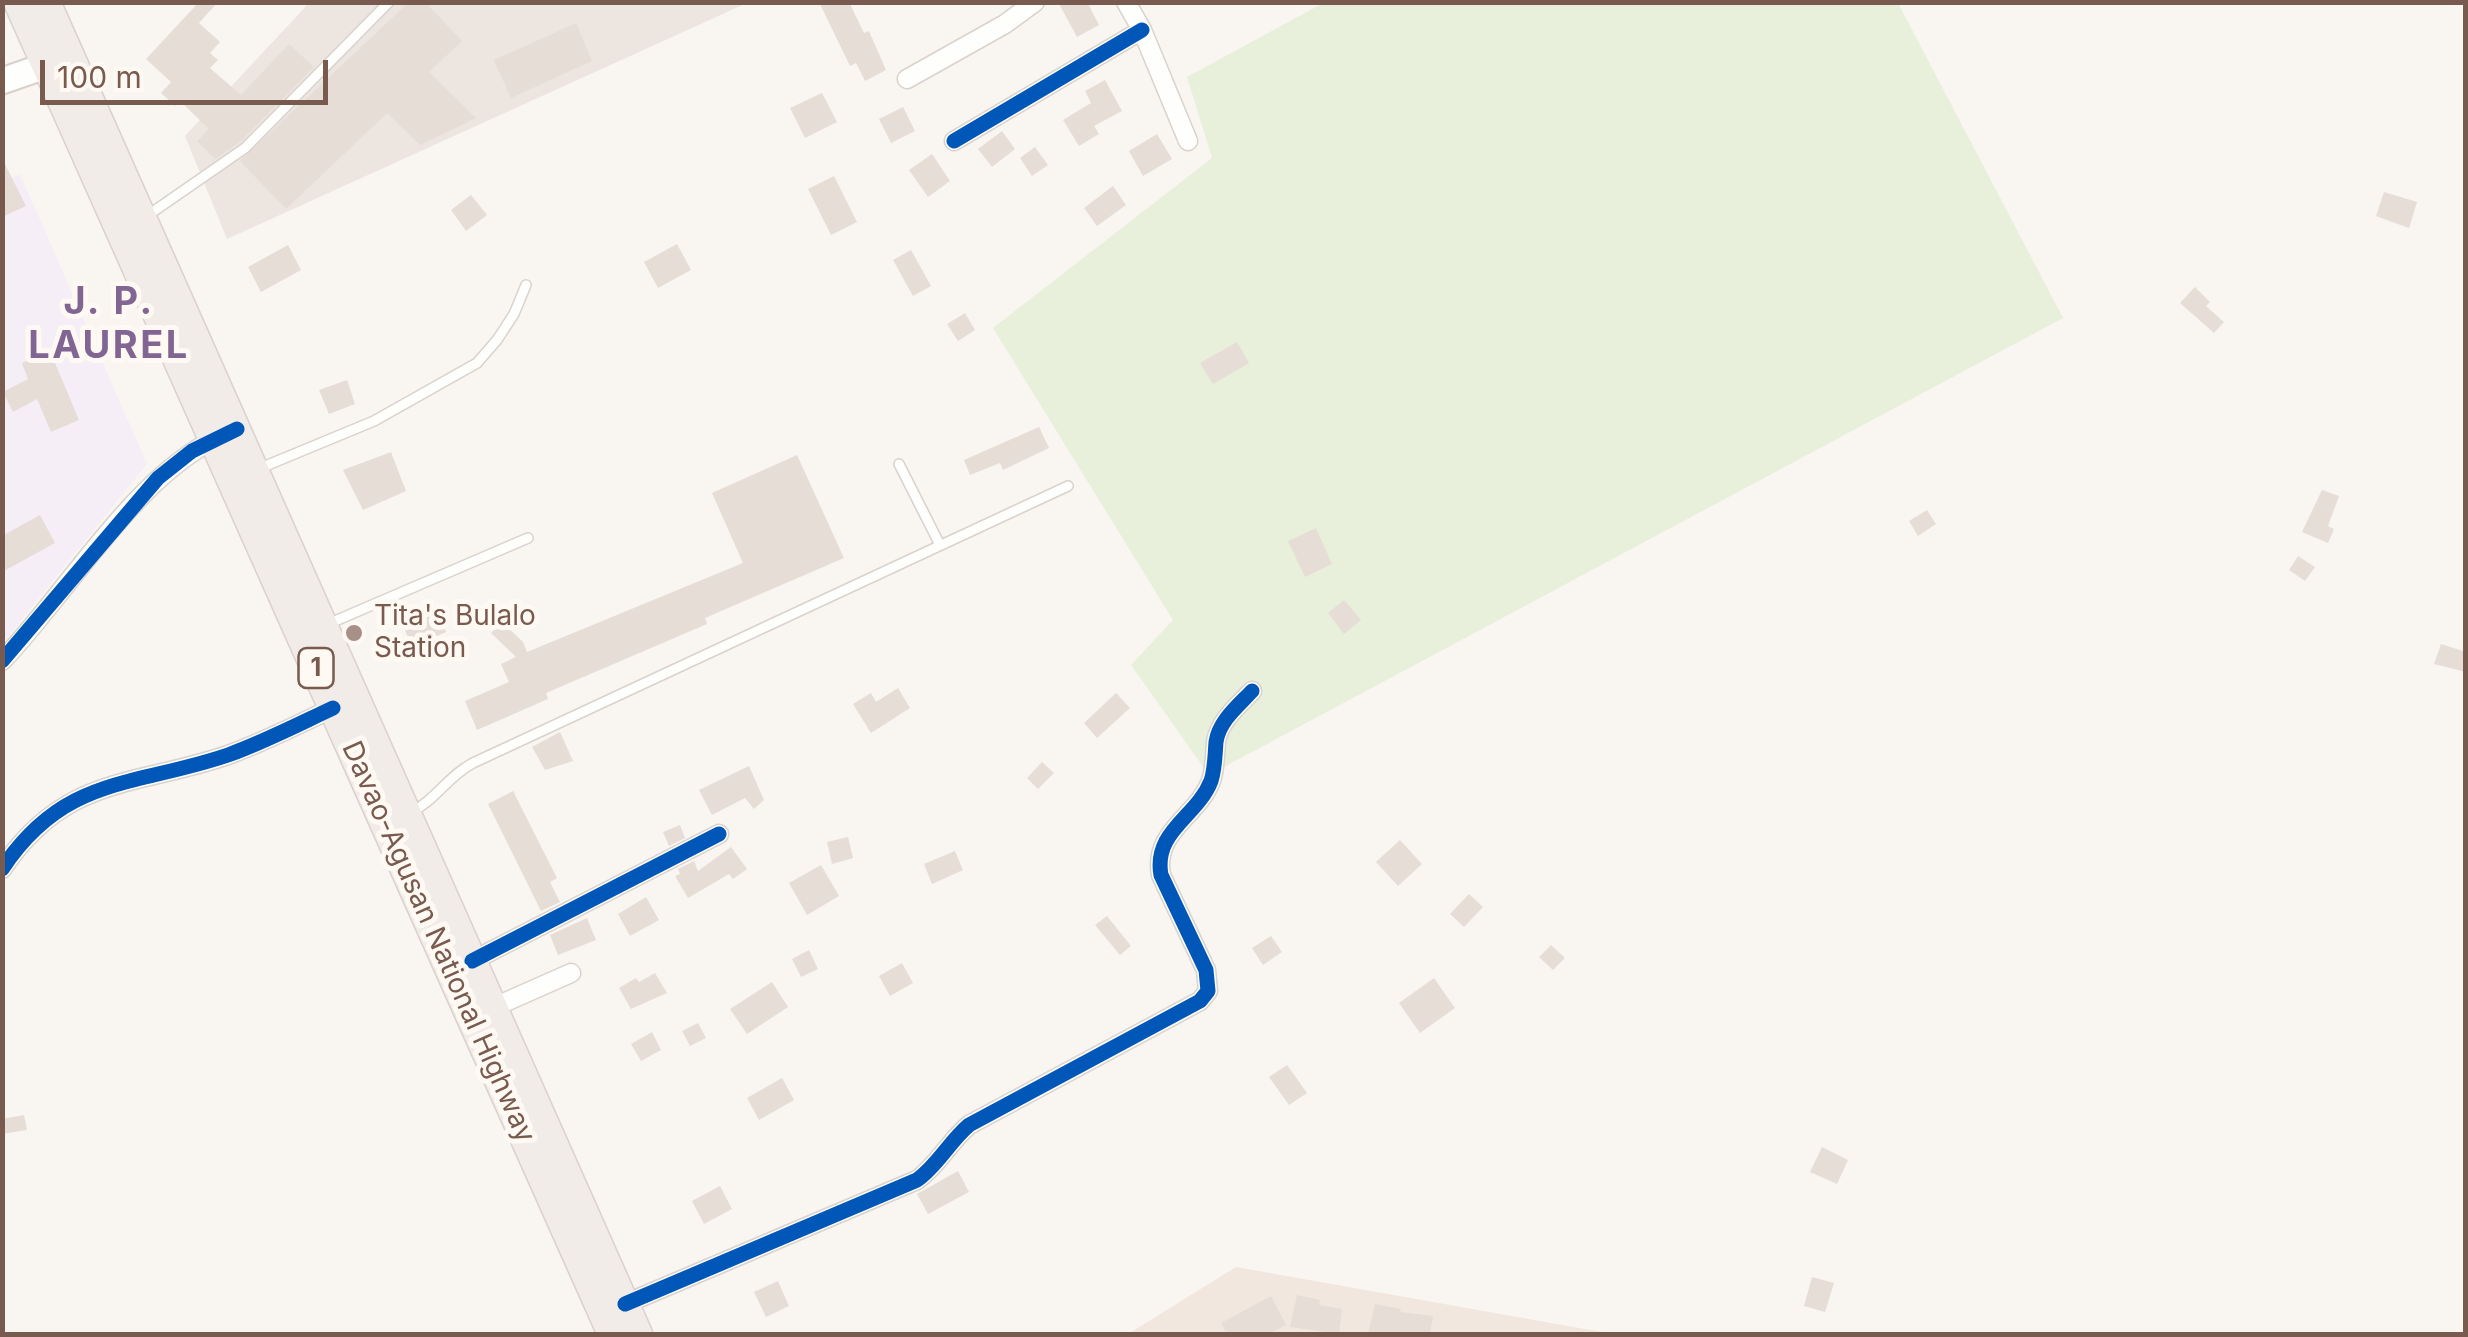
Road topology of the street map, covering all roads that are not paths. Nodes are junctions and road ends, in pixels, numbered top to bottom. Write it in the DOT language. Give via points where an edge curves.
graph roads {
  1 [pos="389,2"];
  2 [pos="1036,2"];
  3 [pos="1126,2"];
  4 [pos="42,9"];
  5 [pos="1142,30"];
  6 [pos="58,62"];
  7 [pos="907,79"];
  8 [pos="2,80"];
  9 [pos="1188,141"];
  10 [pos="954,142"];
  11 [pos="132,226"];
  12 [pos="526,286"];
  13 [pos="225,434"];
  14 [pos="899,464"];
  15 [pos="256,470"];
  16 [pos="1068,486"];
  17 [pos="528,538"];
  18 [pos="940,546"];
  19 [pos="325,626"];
  20 [pos="2,662"];
  21 [pos="1252,691"];
  22 [pos="334,708"];
  23 [pos="397,819"];
  24 [pos="719,834"];
  25 [pos="2,869"];
  26 [pos="472,962"];
  27 [pos="570,974"];
  28 [pos="492,1008"];
  29 [pos="611,1294"];
  30 [pos="612,1334"];
  31 [pos="638,1334"];
  1 -- 11 [label="lane" via="245,148"];
  2 -- 7 [label="street"];
  3 -- 5 [label="street"];
  4 -- 6 [label="highway, Davao-Agusan National Highway / 1"];
  5 -- 9 [label="street"];
  5 -- 10 [label="street"];
  6 -- 8 [label="main road"];
  6 -- 11 [label="highway, Davao-Agusan National Highway / 1"];
  11 -- 13 [label="highway, Davao-Agusan National Highway / 1"];
  12 -- 15 [label="lane" via="498,340 477,363 374,420"];
  13 -- 15 [label="highway, Davao-Agusan National Highway / 1"];
  13 -- 20 [label="street" via="158,478"];
  13 -- 22 [label="highway, Davao-Agusan National Highway / 1"];
  14 -- 18 [label="lane"];
  15 -- 19 [label="highway, Davao-Agusan National Highway / 1"];
  16 -- 18 [label="lane"];
  17 -- 19 [label="lane"];
  18 -- 23 [label="lane" via="473,763 428,804"];
  19 -- 23 [label="highway, Davao-Agusan National Highway / 1"];
  21 -- 29 [label="street" via="1224,722 1210,782 1158,859 1209,982 1200,1000 969,1125 917,1180"];
  22 -- 23 [label="highway, Davao-Agusan National Highway / 1"];
  22 -- 25 [label="street" via="226,756 117,782 69,802 37,826"];
  23 -- 26 [label="highway, Davao-Agusan National Highway / 1"];
  23 -- 29 [label="highway, Davao-Agusan National Highway / 1"];
  24 -- 26 [label="street"];
  26 -- 28 [label="highway, Davao-Agusan National Highway / 1"];
  27 -- 28 [label="street"];
  28 -- 29 [label="highway, Davao-Agusan National Highway / 1"];
  29 -- 30 [label="highway, Davao-Agusan National Highway / 1"];
  29 -- 31 [label="highway, Davao-Agusan National Highway / 1"];
}
